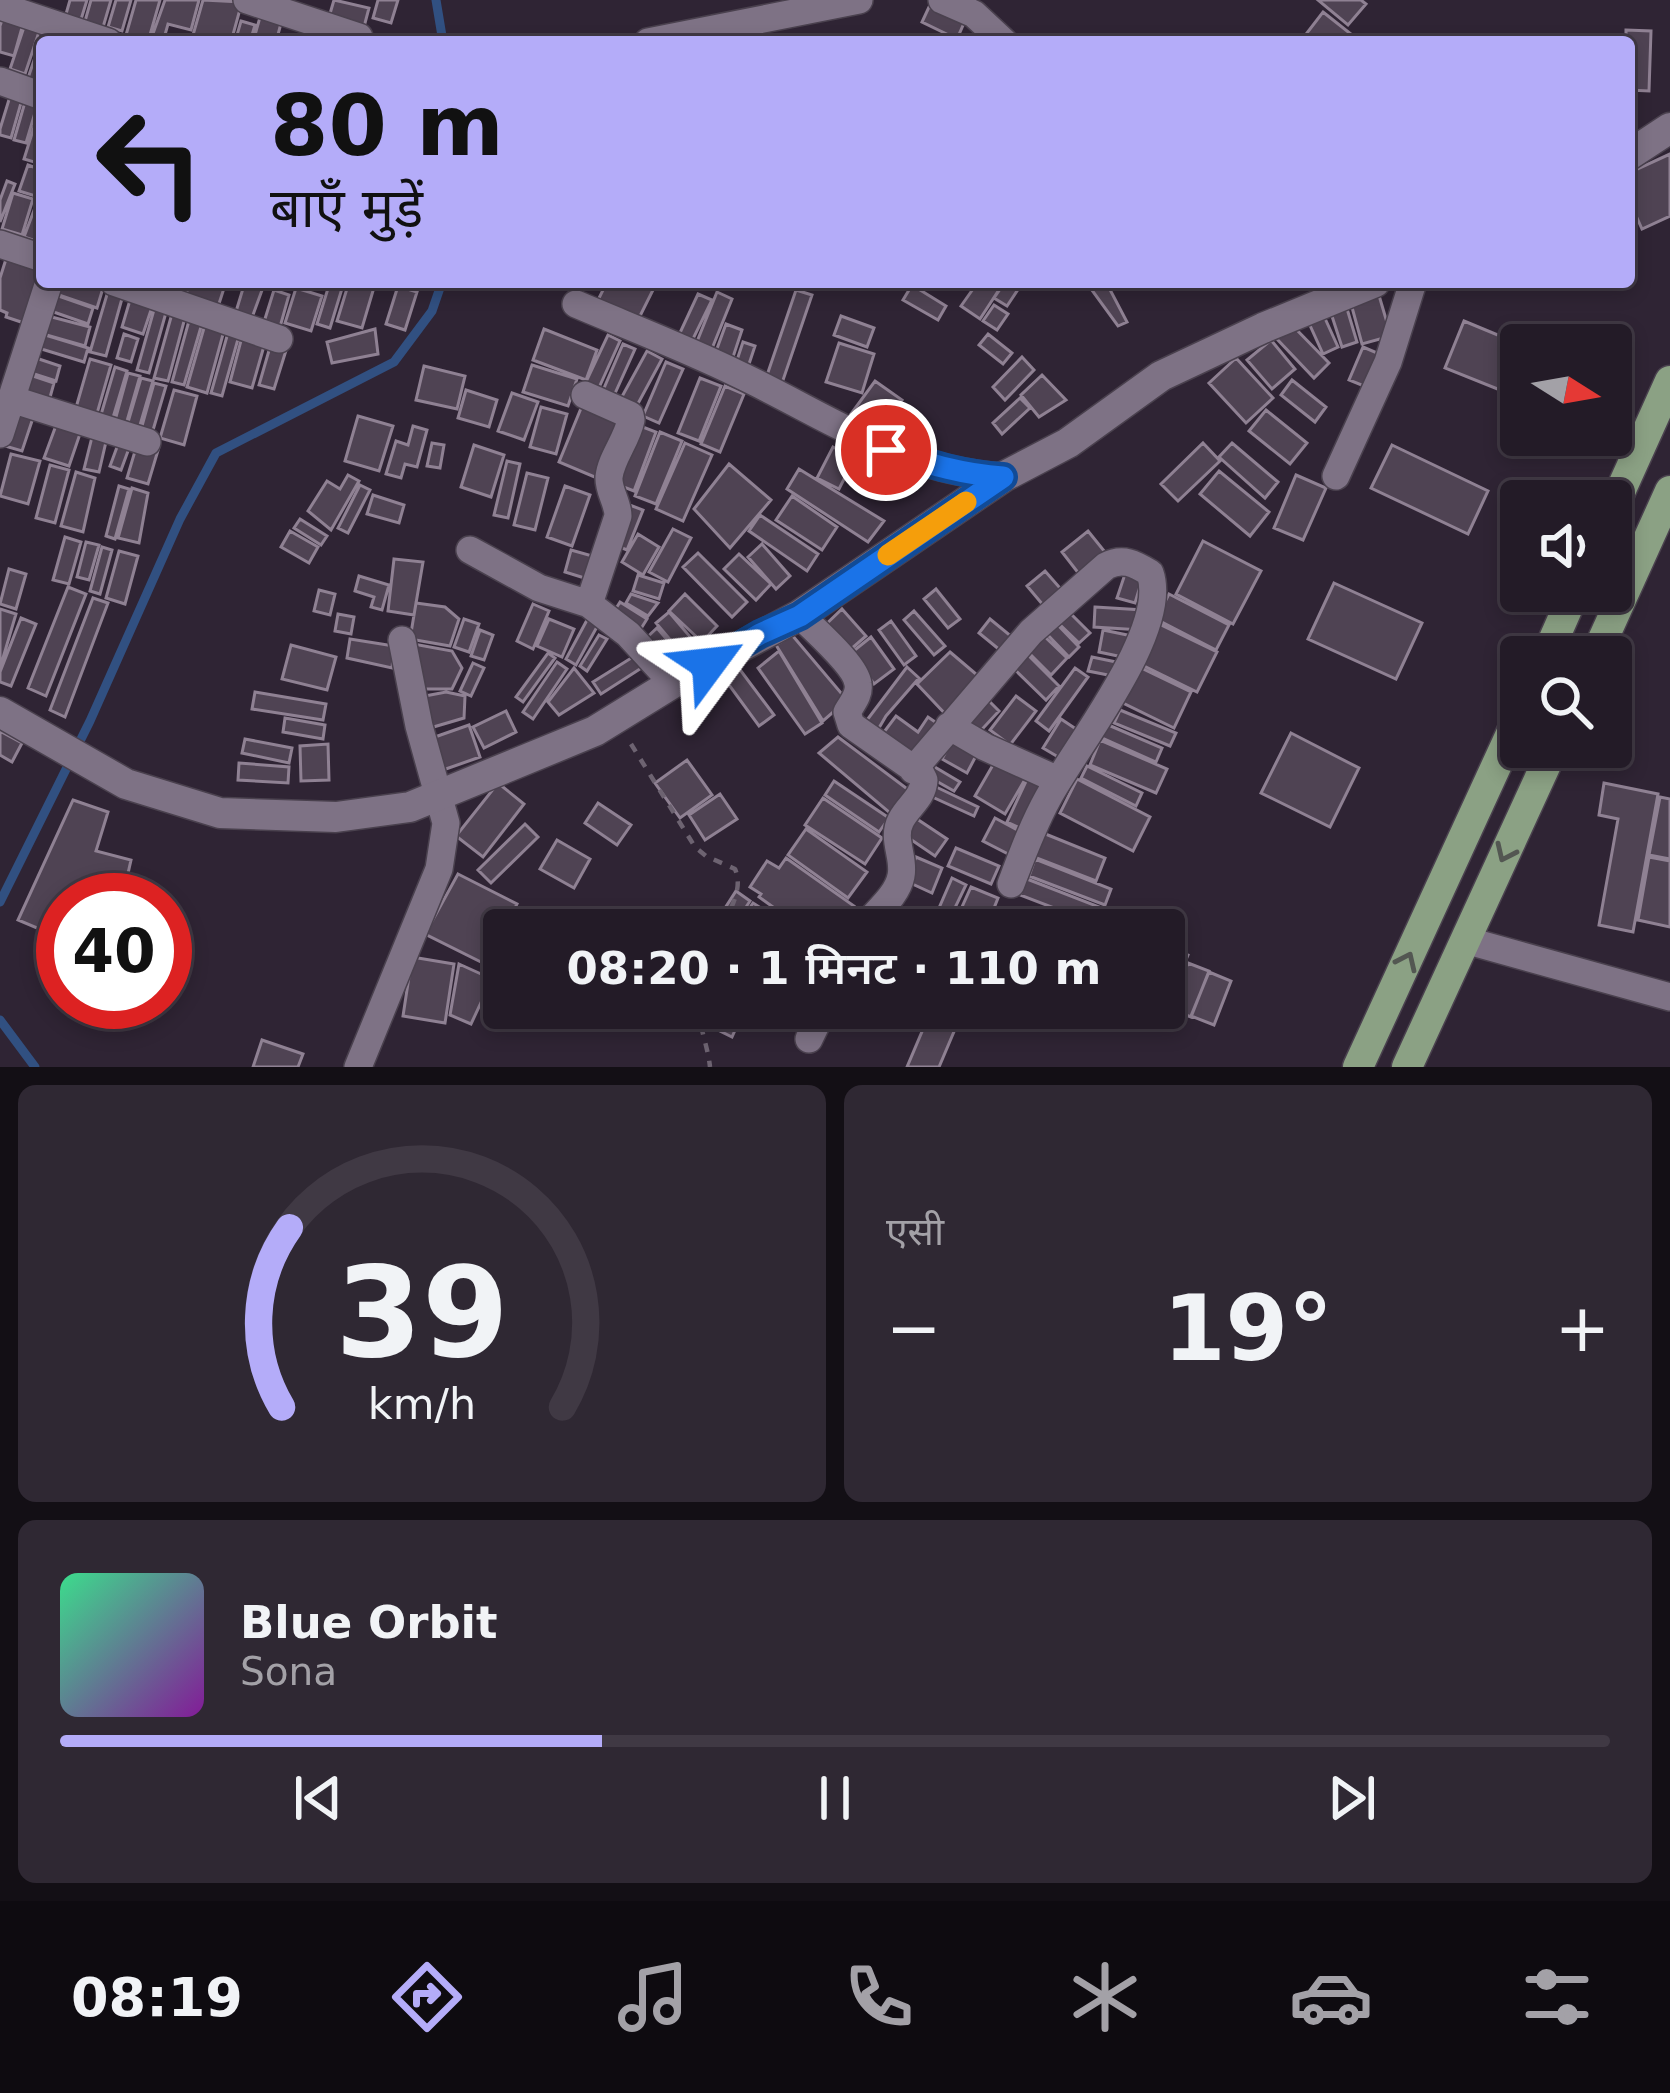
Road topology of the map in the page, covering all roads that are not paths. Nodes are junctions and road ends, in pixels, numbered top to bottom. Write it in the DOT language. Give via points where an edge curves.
graph roads {
  1 [pos="247,0"];
  2 [pos="859,0"];
  3 [pos="942,0"];
  4 [pos="0,6"];
  5 [pos="90,36"];
  6 [pos="356,36"];
  7 [pos="677,36"];
  8 [pos="998,36"];
  9 [pos="0,81"];
  10 [pos="36,94"];
  11 [pos="1670,128"];
  12 [pos="1635,151"];
  13 [pos="0,244"];
  14 [pos="36,256"];
  15 [pos="47,288"];
  16 [pos="131,288"];
  17 [pos="1360,288"];
  18 [pos="1411,288"];
  19 [pos="576,304"];
  20 [pos="279,339"];
  21 [pos="1670,381"];
  22 [pos="586,395"];
  23 [pos="11,399"];
  24 [pos="0,434"];
  25 [pos="147,442"];
  26 [pos="1336,476"];
  27 [pos="1003,477"];
  28 [pos="1625,480"];
  29 [pos="1670,491"];
  30 [pos="470,550"];
  31 [pos="589,604"];
  32 [pos="800,616"];
  33 [pos="1604,636"];
  34 [pos="402,640"];
  35 [pos="673,683"];
  36 [pos="10,717"];
  37 [pos="949,726"];
  38 [pos="1500,758"];
  39 [pos="1544,768"];
  40 [pos="914,770"];
  41 [pos="1058,780"];
  42 [pos="437,796"];
  43 [pos="1011,884"];
  44 [pos="879,909"];
  45 [pos="1465,940"];
  46 [pos="1670,997"];
  47 [pos="814,1029"];
  48 [pos="809,1039"];
  49 [pos="358,1067"];
  50 [pos="1358,1067"];
  51 [pos="1407,1067"];
  1 -- 6 [label="street"];
  2 -- 7 [label="street"];
  3 -- 8 [label="street"];
  4 -- 5 [label="street"];
  9 -- 10 [label="street"];
  11 -- 12 [label="street"];
  13 -- 14 [label="street"];
  15 -- 23 [label="street"];
  16 -- 20 [label="street"];
  17 -- 27 [label="street" via="1161,376 1068,443"];
  18 -- 26 [label="street"];
  19 -- 27 [label="street" via="737,373 886,450 944,470"];
  21 -- 28 [label="main road"];
  22 -- 31 [label="street" via="631,420 610,470 618,516"];
  23 -- 24 [label="street"];
  23 -- 25 [label="street"];
  27 -- 32 [label="street"];
  29 -- 33 [label="main road"];
  30 -- 31 [label="street" via="539,588"];
  31 -- 35 [label="street"];
  32 -- 35 [label="street"];
  32 -- 40 [label="street" via="858,680 851,725"];
  34 -- 42 [label="street"];
  35 -- 42 [label="street" via="595,731"];
  36 -- 42 [label="street" via="127,784 220,813 336,817"];
  37 -- 40 [label="street"];
  37 -- 41 [label="street"];
  37 -- 41 [label="street" via="1031,632 1106,566 1133,563 1154,585 1147,626"];
  50 -- 38 [label="main road, one-way"];
  39 -- 45 [label="main road, one-way"];
  40 -- 44 [label="street" via="925,787 899,823 901,877"];
  41 -- 43 [label="street"];
  42 -- 49 [label="street" via="446,823 440,869"];
  45 -- 46 [label="street"];
  45 -- 51 [label="main road"];
  47 -- 48 [label="street"];
}
